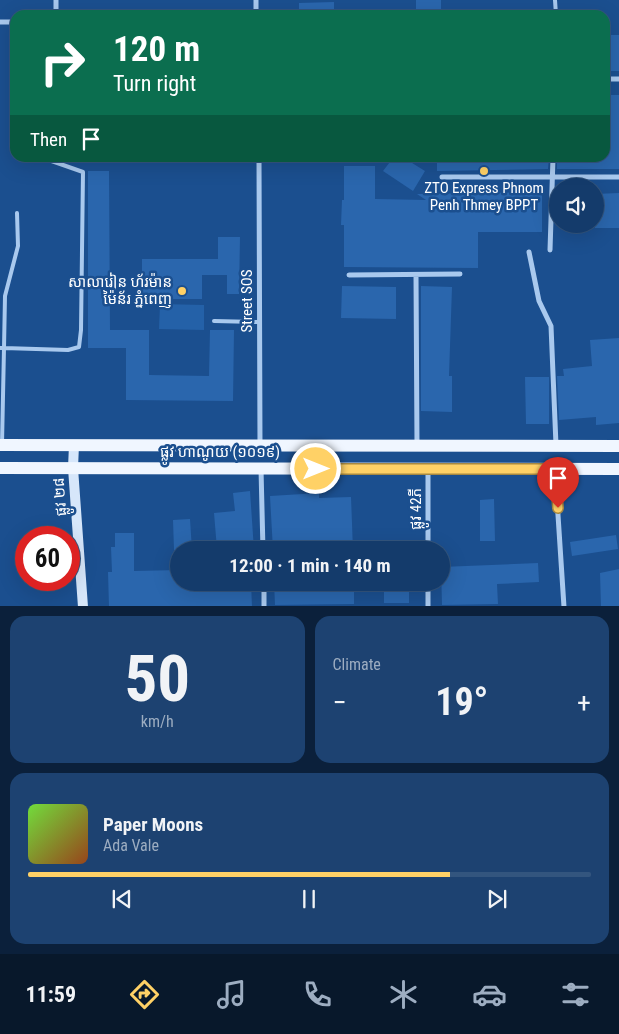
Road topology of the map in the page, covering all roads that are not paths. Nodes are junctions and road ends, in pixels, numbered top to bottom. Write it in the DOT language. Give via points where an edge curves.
graph roads {
  1 [pos="54,162"];
  2 [pos="259,162"];
  3 [pos="552,162"];
  4 [pos="619,177"];
  5 [pos="442,178"];
  6 [pos="549,178"];
  7 [pos="552,178"];
  8 [pos="17,214"];
  9 [pos="550,233"];
  10 [pos="550,250"];
  11 [pos="529,252"];
  12 [pos="460,274"];
  13 [pos="349,275"];
  14 [pos="416,275"];
  15 [pos="214,321"];
  16 [pos="259,322"];
  17 [pos="2,348"];
  18 [pos="1,445"];
  19 [pos="74,445"];
  20 [pos="260,445"];
  21 [pos="417,445"];
  22 [pos="556,446"];
  23 [pos="619,446"];
  24 [pos="0,468"];
  25 [pos="74,468"];
  26 [pos="428,468"];
  27 [pos="261,469"];
  28 [pos="555,469"];
  29 [pos="619,469"];
  30 [pos="263,541"];
  31 [pos="428,541"];
  32 [pos="264,591"];
  33 [pos="428,591"];
  34 [pos="82,606"];
  35 [pos="264,606"];
  36 [pos="428,606"];
  37 [pos="564,606"];
  1 -- 17 [label="lane" via="83,172 79,347 68,350"];
  2 -- 16 [label="street, Street SOS"];
  3 -- 7 [label="street"];
  4 -- 7 [label="street"];
  5 -- 6 [label="street"];
  8 -- 17 [label="lane" via="18,246 5,296"];
  9 -- 10 [label="street"];
  11 -- 22 [label="street" via="539,301 551,326"];
  12 -- 14 [label="street"];
  13 -- 14 [label="street"];
  14 -- 21 [label="street"];
  15 -- 16 [label="lane"];
  16 -- 20 [label="street, Street SOS"];
  17 -- 18 [label="lane"];
  18 -- 19 [label="main road, ផ្លូវ ហាណូយ (១០១៩)"];
  19 -- 20 [label="main road, ផ្លូវ ហាណូយ (១០១៩)"];
  19 -- 25 [label="street, ផ្លូវ ២៨"];
  20 -- 21 [label="main road, ផ្លូវ ហាណូយ (១០១៩)"];
  21 -- 22 [label="main road, ផ្លូវ ហាណូយ (១០១៩)"];
  22 -- 23 [label="main road, ផ្លូវ ហាណូយ (១០១៩)"];
  24 -- 25 [label="main road, ផ្លូវ ហាណូយ (១០១៩)"];
  25 -- 27 [label="main road, ផ្លូវ ហាណូយ (១០១៩)"];
  25 -- 34 [label="street, ផ្លូវ ២៨"];
  26 -- 27 [label="main road, ផ្លូវ ហាណូយ (១០១៩)"];
  26 -- 28 [label="main road, ផ្លូវ ហាណូយ (១០១៩)"];
  26 -- 31 [label="street, ផ្លូវ 42ភី"];
  27 -- 30 [label="street"];
  28 -- 29 [label="main road, ផ្លូវ ហាណូយ (១០១៩)"];
  28 -- 37 [label="street"];
  32 -- 35 [label="street"];
  33 -- 36 [label="street"];
}
